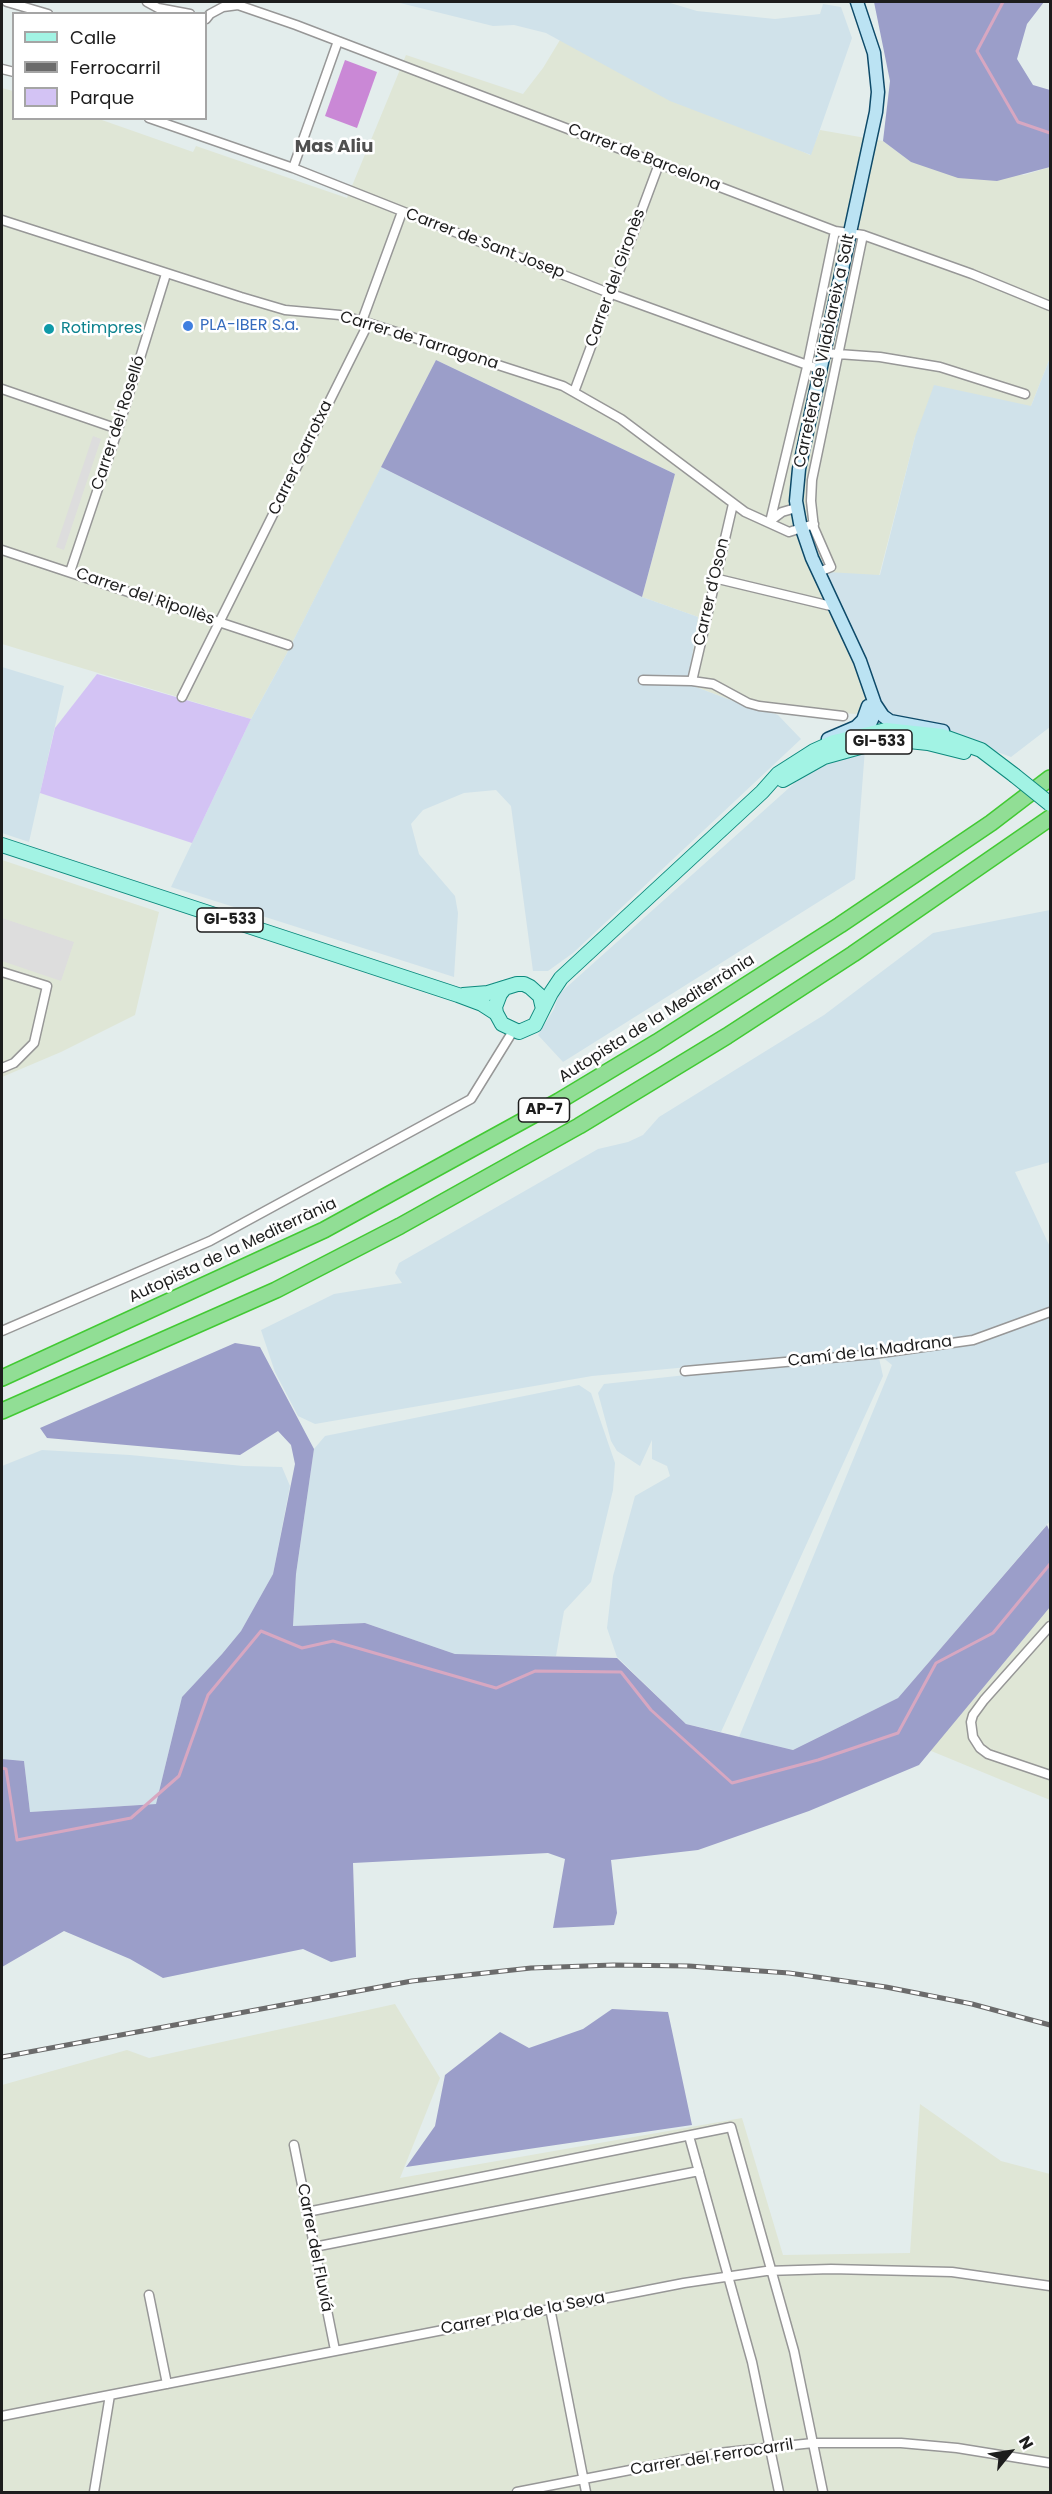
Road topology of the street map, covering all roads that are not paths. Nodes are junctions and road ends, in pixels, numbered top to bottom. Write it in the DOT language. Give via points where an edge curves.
graph roads {
  1 [pos="7,2"];
  2 [pos="147,2"];
  3 [pos="857,2"];
  4 [pos="41,12"];
  5 [pos="179,12"];
  6 [pos="207,17"];
  7 [pos="338,41"];
  8 [pos="165,121"];
  9 [pos="659,164"];
  10 [pos="293,168"];
  11 [pos="402,212"];
  12 [pos="2,220"];
  13 [pos="835,231"];
  14 [pos="850,234"];
  15 [pos="863,235"];
  16 [pos="166,274"];
  17 [pos="609,293"];
  18 [pos="1050,306"];
  19 [pos="362,321"];
  20 [pos="824,353"];
  21 [pos="840,354"];
  22 [pos="807,367"];
  23 [pos="820,370"];
  24 [pos="2,388"];
  25 [pos="574,392"];
  26 [pos="1025,394"];
  27 [pos="118,429"];
  28 [pos="733,504"];
  29 [pos="796,508"];
  30 [pos="770,522"];
  31 [pos="814,524"];
  32 [pos="795,529"];
  33 [pos="2,550"];
  34 [pos="70,572"];
  35 [pos="819,572"];
  36 [pos="714,578"];
  37 [pos="835,607"];
  38 [pos="220,622"];
  39 [pos="288,645"];
  40 [pos="643,680"];
  41 [pos="692,681"];
  42 [pos="870,690"];
  43 [pos="182,697"];
  44 [pos="874,704"];
  45 [pos="843,716"];
  46 [pos="866,733"];
  47 [pos="981,750"];
  48 [pos="807,766"];
  49 [pos="787,768"];
  50 [pos="1008,770"];
  51 [pos="1050,778"];
  52 [pos="762,792"];
  53 [pos="1050,804"];
  54 [pos="1050,818"];
  55 [pos="2,845"];
  56 [pos="2,972"];
  57 [pos="561,978"];
  58 [pos="530,987"];
  59 [pos="504,989"];
  60 [pos="458,995"];
  61 [pos="543,1009"];
  62 [pos="496,1013"];
  63 [pos="513,1031"];
  64 [pos="2,1068"];
  65 [pos="1050,1312"];
  66 [pos="2,1332"];
  67 [pos="685,1371"];
  68 [pos="2,1378"];
  69 [pos="2,1411"];
  70 [pos="1050,1626"];
  71 [pos="1050,1776"];
  72 [pos="689,2136"];
  73 [pos="294,2145"];
  74 [pos="699,2171"];
  75 [pos="307,2212"];
  76 [pos="314,2247"];
  77 [pos="772,2271"];
  78 [pos="729,2277"];
  79 [pos="1050,2286"];
  80 [pos="149,2295"];
  81 [pos="550,2308"];
  82 [pos="335,2350"];
  83 [pos="167,2384"];
  84 [pos="110,2395"];
  85 [pos="2,2416"];
  86 [pos="813,2443"];
  87 [pos="769,2446"];
  88 [pos="1050,2463"];
  89 [pos="584,2480"];
  90 [pos="94,2493"];
  91 [pos="517,2493"];
  92 [pos="586,2493"];
  93 [pos="778,2493"];
  94 [pos="824,2493"];
  1 -- 4 [label="street"];
  2 -- 5 [label="street"];
  3 -- 14 [label="street, Carretera de Vilablareix a Salt" via="874,53 878,92"];
  6 -- 7 [label="street, Carrer de Barcelona" via="223,7 238,5"];
  7 -- 9 [label="street, Carrer de Barcelona"];
  7 -- 10 [label="street"];
  8 -- 10 [label="street, Carrer de Sant Josep"];
  9 -- 13 [label="street, Carrer de Barcelona"];
  9 -- 17 [label="street, Carrer del Gironès"];
  10 -- 11 [label="street, Carrer de Sant Josep"];
  11 -- 17 [label="street, Carrer de Sant Josep"];
  11 -- 19 [label="street, Carrer Garrotxa"];
  12 -- 16 [label="street, Carrer de Tarragona"];
  13 -- 14 [label="street, Carrer de Barcelona"];
  13 -- 22 [label="street"];
  14 -- 15 [label="street, Carrer de Barcelona"];
  14 -- 20 [label="street, Carretera de Vilablareix a Salt"];
  15 -- 18 [label="street, Carrer de Barcelona"];
  15 -- 21 [label="street"];
  16 -- 19 [label="street, Carrer de Tarragona" via="285,310"];
  16 -- 27 [label="street, Carrer del Roselló"];
  17 -- 22 [label="street, Carrer de Sant Josep"];
  17 -- 25 [label="street, Carrer del Gironès"];
  19 -- 25 [label="street, Carrer de Tarragona"];
  19 -- 38 [label="street, Carrer Garrotxa" via="365,330"];
  20 -- 21 [label="street"];
  20 -- 23 [label="street, Carretera de Vilablareix a Salt"];
  21 -- 26 [label="street" via="940,367"];
  21 -- 31 [label="street" via="812,480"];
  22 -- 23 [label="street, Carrer de Sant Josep"];
  22 -- 30 [label="street"];
  23 -- 29 [label="street, Carretera de Vilablareix a Salt"];
  24 -- 27 [label="street"];
  25 -- 28 [label="street, Carrer de Tarragona" via="621,419"];
  27 -- 34 [label="street, Carrer del Roselló"];
  28 -- 30 [label="street, Carrer de Tarragona"];
  28 -- 36 [label="street, Carrer d'Oson"];
  29 -- 30 [label="street" via="782,512"];
  29 -- 32 [label="street, Carretera de Vilablareix a Salt"];
  30 -- 32 [label="street, Carrer de Tarragona"];
  31 -- 32 [label="street"];
  31 -- 35 [label="street" via="831,567"];
  32 -- 35 [label="street, Carretera de Vilablareix a Salt"];
  33 -- 34 [label="street, Carrer del Ripollès"];
  34 -- 38 [label="street, Carrer del Ripollès"];
  35 -- 37 [label="street, Carretera de Vilablareix a Salt"];
  36 -- 37 [label="street"];
  36 -- 41 [label="street, Carrer d'Oson"];
  37 -- 42 [label="street, Carretera de Vilablareix a Salt"];
  38 -- 39 [label="street, Carrer del Ripollès"];
  38 -- 43 [label="street, Carrer Garrotxa"];
  40 -- 41 [label="street"];
  41 -- 45 [label="street" via="713,684 759,706"];
  42 -- 44 [label="street, Carretera de Vilablareix a Salt"];
  42 -- 49 [label="street" via="863,720 808,748"];
  44 -- 46 [label="street"];
  44 -- 47 [label="street" via="891,721 941,730 967,739"];
  46 -- 47 [label="main road, GI-533" via="922,732"];
  46 -- 48 [label="street" via="817,756"];
  46 -- 49 [label="main road, GI-533" via="834,742"];
  47 -- 50 [label="main road, GI-533"];
  48 -- 50 [label="main road, GI-533" via="861,745 909,741 956,749"];
  48 -- 52 [label="main road, GI-533"];
  49 -- 52 [label="main road, GI-533"];
  50 -- 53 [label="main road, GI-533, bridge"];
  51 -- 68 [label="highway, Autopista de la Mediterrània / AP-7" via="840,925 559,1101 324,1230"];
  52 -- 57 [label="main road, GI-533"];
  54 -- 69 [label="highway, AP-7" via="819,977 579,1126 400,1227 276,1290"];
  55 -- 60 [label="main road, GI-533"];
  56 -- 64 [label="street" via="46,986 34,1043 14,1063"];
  57 -- 58 [label="main road, GI-533"];
  57 -- 61 [label="main road, GI-533"];
  58 -- 59 [label="main road, GI-533" via="517,984"];
  58 -- 61 [label="main road" via="540,996"];
  59 -- 60 [label="main road, GI-533"];
  59 -- 62 [label="main road" via="496,1000"];
  60 -- 62 [label="main road, GI-533"];
  61 -- 63 [label="main road, GI-533" via="536,1025 525,1031"];
  62 -- 63 [label="main road, GI-533" via="502,1024"];
  63 -- 66 [label="street" via="471,1099 210,1241"];
  65 -- 67 [label="street, Camí de la Madrana" via="973,1340 874,1354"];
  70 -- 71 [label="street" via="971,1722 972,1737 988,1754"];
  72 -- 74 [label="street"];
  72 -- 75 [label="street"];
  72 -- 77 [label="street" via="731,2127"];
  73 -- 75 [label="street, Carrer del Fluviá"];
  74 -- 76 [label="street"];
  74 -- 78 [label="street"];
  75 -- 76 [label="street, Carrer del Fluviá"];
  76 -- 82 [label="street, Carrer del Fluviá"];
  77 -- 78 [label="street, Carrer Pla de la Seva"];
  77 -- 79 [label="street, Carrer Pla de la Seva" via="952,2272"];
  77 -- 86 [label="street"];
  78 -- 81 [label="street, Carrer Pla de la Seva"];
  78 -- 87 [label="street"];
  80 -- 83 [label="street"];
  81 -- 82 [label="street, Carrer Pla de la Seva"];
  81 -- 89 [label="street"];
  82 -- 83 [label="street, Carrer Pla de la Seva"];
  83 -- 84 [label="street, Carrer Pla de la Seva"];
  84 -- 85 [label="street, Carrer Pla de la Seva"];
  84 -- 90 [label="street"];
  86 -- 87 [label="street, Carrer del Ferrocarril"];
  86 -- 88 [label="street, Carrer del Ferrocarril" via="912,2444"];
  86 -- 94 [label="street"];
  87 -- 89 [label="street, Carrer del Ferrocarril"];
  87 -- 93 [label="street"];
  89 -- 91 [label="street, Carrer del Ferrocarril"];
  89 -- 92 [label="street"];
}
